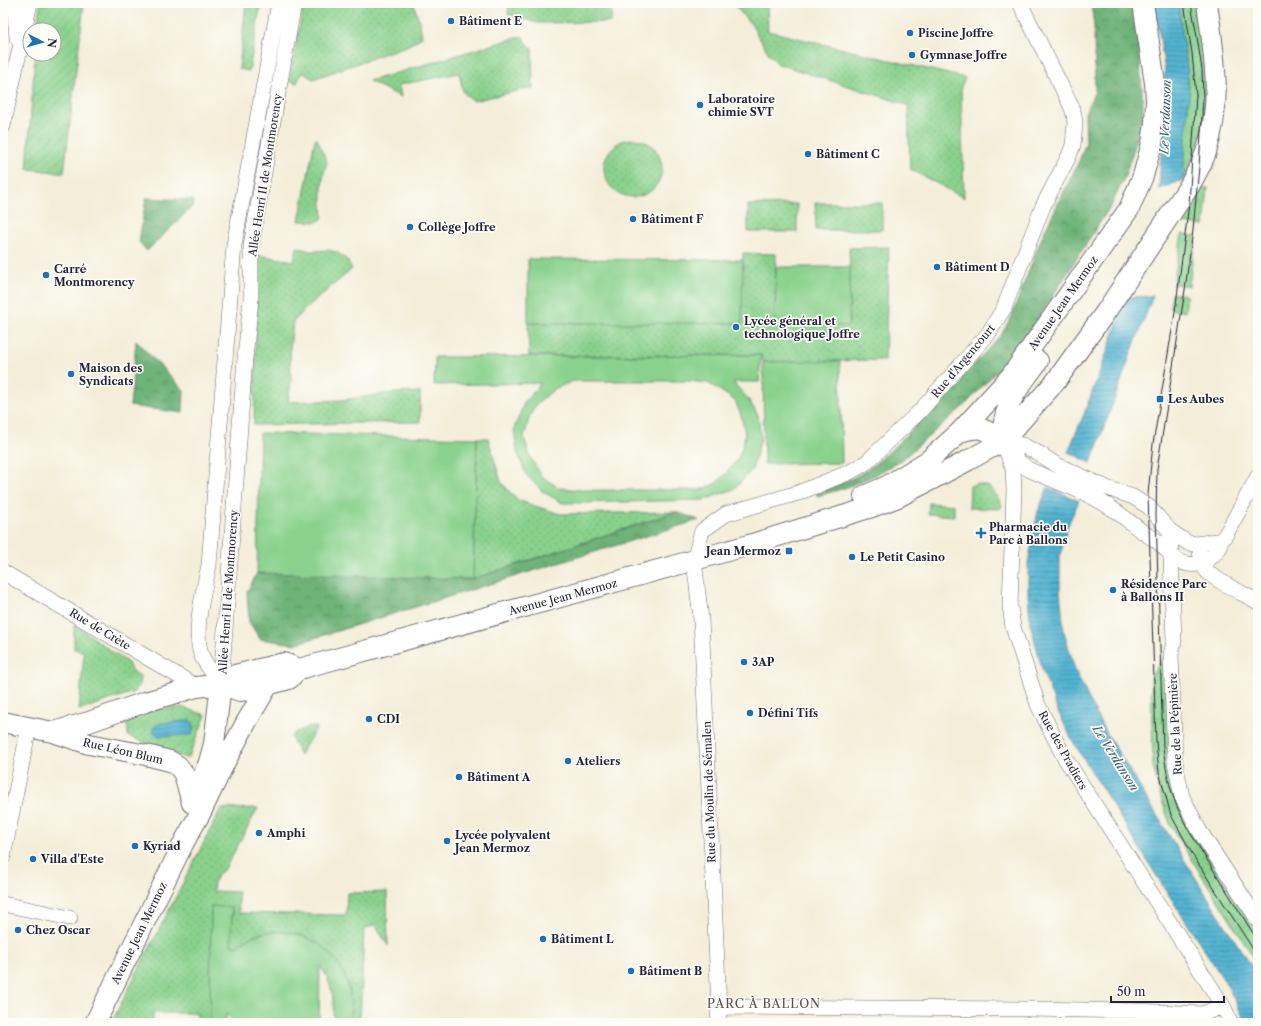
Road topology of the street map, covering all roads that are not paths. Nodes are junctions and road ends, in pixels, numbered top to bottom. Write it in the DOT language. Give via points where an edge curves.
graph roads {
  1 [pos="30,3"];
  2 [pos="279,3"];
  3 [pos="294,3"];
  4 [pos="1020,3"];
  5 [pos="1143,3"];
  6 [pos="1207,3"];
  7 [pos="14,4"];
  8 [pos="19,55"];
  9 [pos="3,126"];
  10 [pos="1129,209"];
  11 [pos="960,432"];
  12 [pos="1003,441"];
  13 [pos="1258,476"];
  14 [pos="827,520"];
  15 [pos="1170,531"];
  16 [pos="1220,543"];
  17 [pos="1198,544"];
  18 [pos="1171,555"];
  19 [pos="694,561"];
  20 [pos="1202,562"];
  21 [pos="3,572"];
  22 [pos="1258,602"];
  23 [pos="199,626"];
  24 [pos="225,628"];
  25 [pos="299,669"];
  26 [pos="221,684"];
  27 [pos="268,685"];
  28 [pos="197,687"];
  29 [pos="3,722"];
  30 [pos="29,727"];
  31 [pos="53,732"];
  32 [pos="192,803"];
  33 [pos="184,842"];
  34 [pos="3,857"];
  35 [pos="3,904"];
  36 [pos="70,918"];
  37 [pos="1258,920"];
  38 [pos="1223,1006"];
  39 [pos="719,1007"];
  40 [pos="1030,1016"];
  41 [pos="95,1023"];
  42 [pos="718,1023"];
  43 [pos="1232,1023"];
  1 -- 8 [label="street"];
  2 -- 23 [label="street, Allée Henri II de Montmorency" via="234,245 209,565"];
  3 -- 24 [label="street, Allée Henri II de Montmorency" via="251,246 251,299 244,358"];
  4 -- 19 [label="street, Rue d'Argencourt" via="1072,108 1073,145 1042,206 1004,308 988,334 926,404 868,462 798,493 726,514 702,531"];
  5 -- 10 [label="main road, Avenue Jean Mermoz" via="1155,83 1155,123 1143,176"];
  6 -- 12 [label="main road, Avenue Jean Mermoz" via="1216,86 1215,110 1209,140 1199,167 1190,185 1105,313 1056,381"];
  7 -- 8 [label="street"];
  8 -- 9 [label="street"];
  10 -- 11 [label="main road, Avenue Jean Mermoz" via="1011,376"];
  10 -- 12 [label="main road" via="1112,248 1010,403 1006,413"];
  11 -- 12 [label="main road" via="974,428 983,429"];
  11 -- 14 [label="main road, Avenue Jean Mermoz" via="929,460"];
  12 -- 14 [label="main road, Avenue Jean Mermoz" via="898,497"];
  12 -- 15 [label="street" via="1022,445 1055,464 1107,488 1134,497 1149,508"];
  12 -- 18 [label="street" via="1019,462 1028,469 1106,504"];
  12 -- 38 [label="street, Rue des Pradiers" via="1013,469 1014,490 1010,606 1015,635 1038,705 1063,756"];
  13 -- 16 [label="street"];
  14 -- 19 [label="main road, Avenue Jean Mermoz"];
  15 -- 17 [label="street" via="1188,542"];
  15 -- 18 [label="street, Rue de la Pépinière"];
  16 -- 17 [label="street" via="1216,541"];
  16 -- 20 [label="street" via="1217,553"];
  17 -- 20 [label="street"];
  18 -- 20 [label="street" via="1186,564"];
  18 -- 37 [label="street, Rue de la Pépinière" via="1174,642 1171,663 1178,782 1182,797 1198,830"];
  19 -- 25 [label="main road, Avenue Jean Mermoz"];
  19 -- 39 [label="street, Rue du Moulin de Sémalen" via="701,619"];
  20 -- 22 [label="street" via="1207,572"];
  21 -- 28 [label="street, Rue de Crète"];
  23 -- 24 [label="street"];
  23 -- 26 [label="street, Allée Henri II de Montmorency" via="201,655"];
  24 -- 26 [label="street, Allée Henri II de Montmorency"];
  25 -- 26 [label="main road" via="284,663 231,676"];
  25 -- 27 [label="main road, Avenue Jean Mermoz" via="289,679"];
  26 -- 27 [label="main road, Avenue Jean Mermoz" via="240,691"];
  26 -- 28 [label="main road, Rue Léon Blum"];
  26 -- 32 [label="main road, Avenue Jean Mermoz" via="214,744"];
  27 -- 33 [label="main road, Avenue Jean Mermoz"];
  28 -- 31 [label="main road, Rue Léon Blum"];
  29 -- 30 [label="main road, Rue Léon Blum"];
  30 -- 31 [label="main road, Rue Léon Blum"];
  30 -- 34 [label="street"];
  31 -- 32 [label="main road, Rue Léon Blum" via="89,744 170,761 184,774"];
  32 -- 33 [label="main road, Avenue Jean Mermoz"];
  33 -- 41 [label="main road, Avenue Jean Mermoz"];
  35 -- 36 [label="street"];
  38 -- 40 [label="street" via="1202,1014 1135,1011"];
  38 -- 43 [label="street, Rue des Pradiers"];
  39 -- 40 [label="street"];
  39 -- 42 [label="street, Rue du Moulin de Sémalen"];
}
